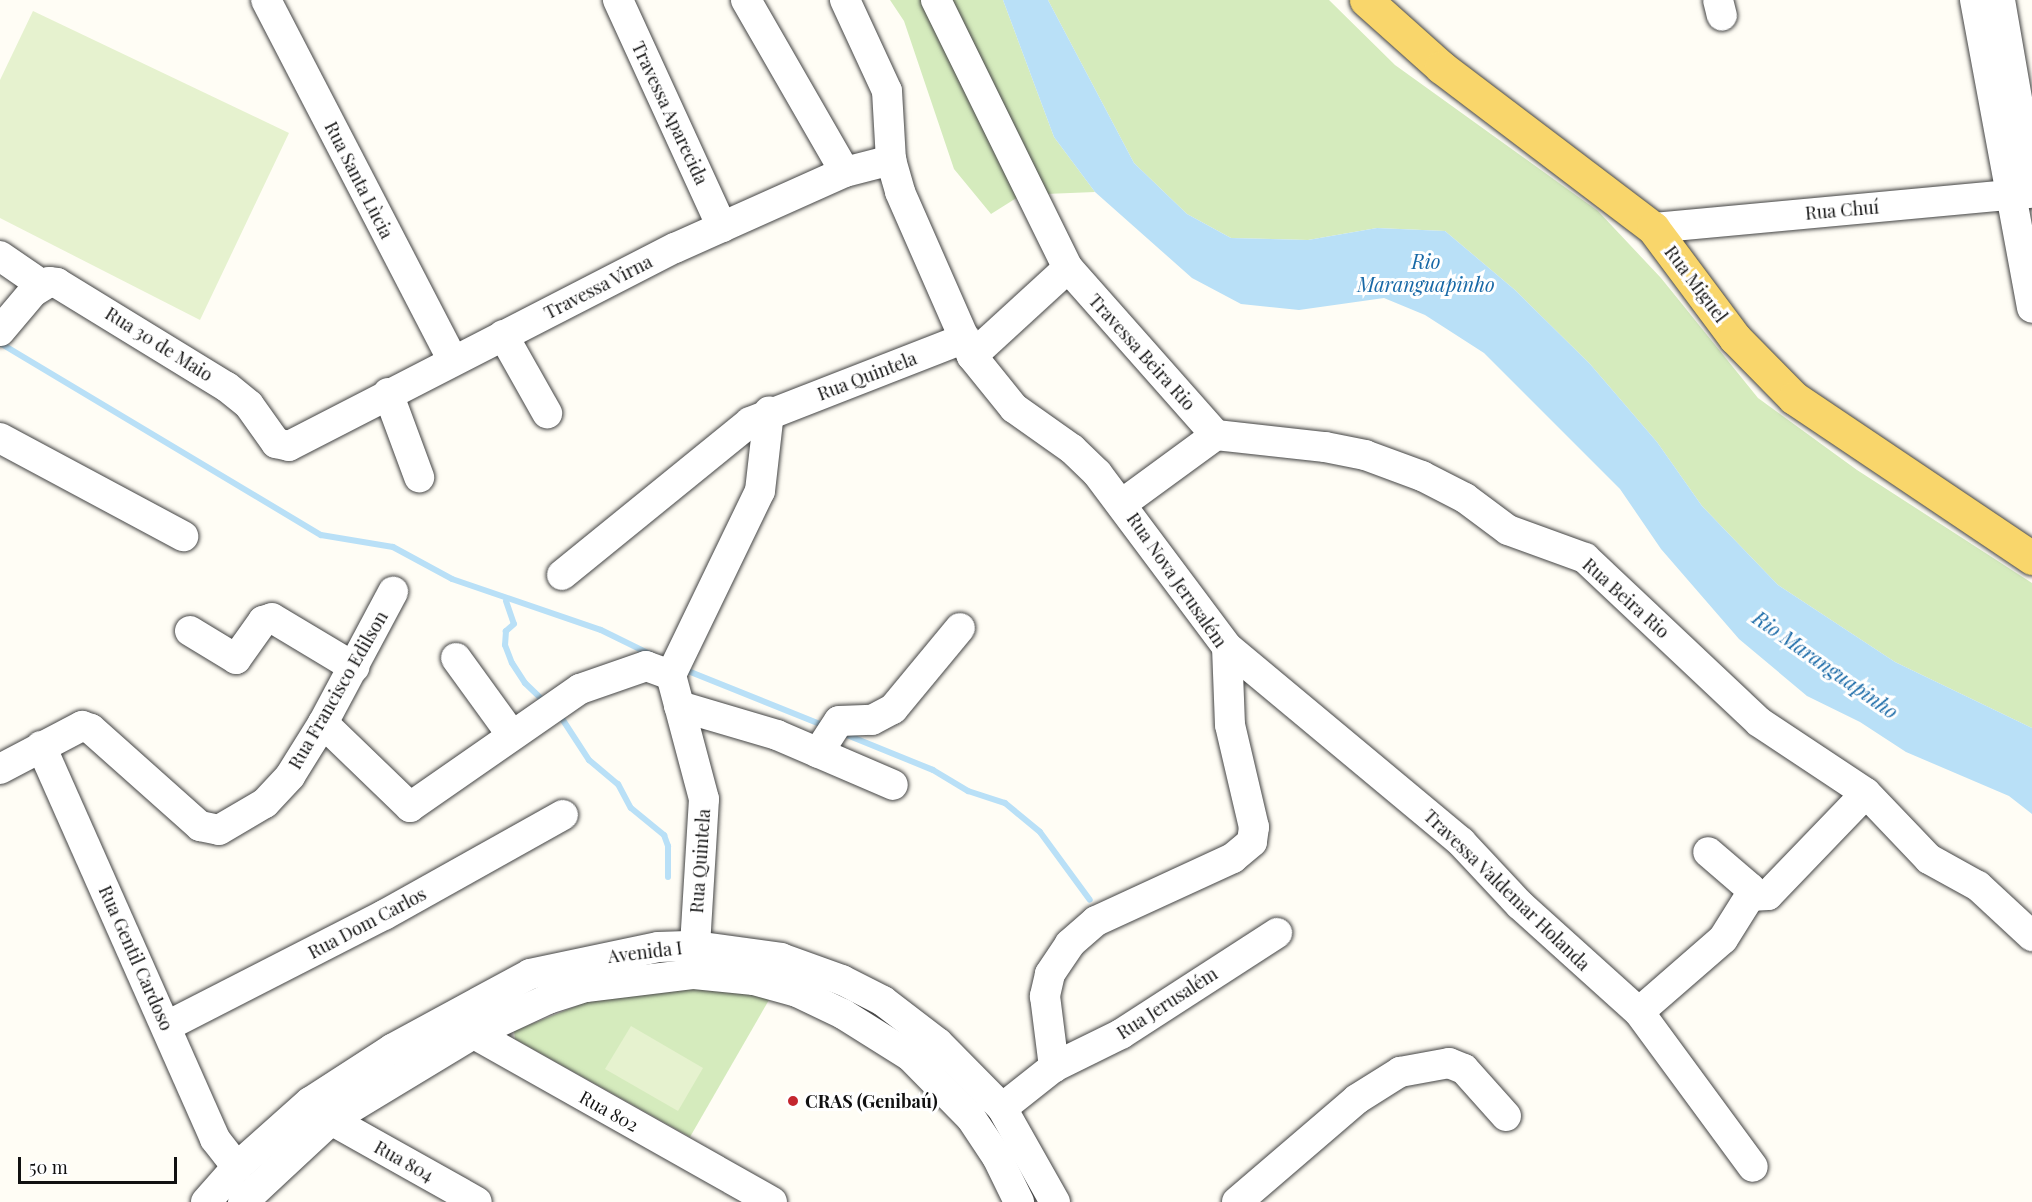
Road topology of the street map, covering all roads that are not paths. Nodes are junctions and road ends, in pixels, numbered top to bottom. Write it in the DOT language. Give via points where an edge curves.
graph roads {
  1 [pos="266,0"];
  2 [pos="618,0"];
  3 [pos="746,0"];
  4 [pos="845,0"];
  5 [pos="936,0"];
  6 [pos="1366,0"];
  7 [pos="1975,0"];
  8 [pos="2000,0"];
  9 [pos="891,160"];
  10 [pos="845,172"];
  11 [pos="2025,192"];
  12 [pos="722,227"];
  13 [pos="1653,228"];
  14 [pos="0,256"];
  15 [pos="1068,268"];
  16 [pos="42,285"];
  17 [pos="2032,308"];
  18 [pos="0,331"];
  19 [pos="502,335"];
  20 [pos="968,347"];
  21 [pos="453,360"];
  22 [pos="388,393"];
  23 [pos="547,412"];
  24 [pos="770,412"];
  25 [pos="314,434"];
  26 [pos="1216,435"];
  27 [pos="0,438"];
  28 [pos="419,477"];
  29 [pos="1123,503"];
  30 [pos="183,536"];
  31 [pos="2032,558"];
  32 [pos="562,575"];
  33 [pos="393,592"];
  34 [pos="960,628"];
  35 [pos="190,631"];
  36 [pos="1227,646"];
  37 [pos="456,658"];
  38 [pos="354,667"];
  39 [pos="673,670"];
  40 [pos="680,706"];
  41 [pos="323,723"];
  42 [pos="511,734"];
  43 [pos="41,746"];
  44 [pos="818,753"];
  45 [pos="0,769"];
  46 [pos="892,785"];
  47 [pos="1866,793"];
  48 [pos="564,815"];
  49 [pos="1708,852"];
  50 [pos="1750,896"];
  51 [pos="1277,933"];
  52 [pos="2032,936"];
  53 [pos="695,946"];
  54 [pos="1639,1012"];
  55 [pos="448,1018"];
  56 [pos="167,1026"];
  57 [pos="473,1034"];
  58 [pos="1054,1067"];
  59 [pos="1002,1108"];
  60 [pos="1506,1116"];
  61 [pos="331,1120"];
  62 [pos="237,1167"];
  63 [pos="1753,1167"];
  64 [pos="1249,1198"];
  65 [pos="206,1202"];
  66 [pos="243,1202"];
  67 [pos="477,1202"];
  68 [pos="772,1202"];
  69 [pos="1019,1202"];
  70 [pos="1055,1202"];
  1 -- 21 [label="street, Rua Santa Lùcia"];
  2 -- 12 [label="street, Travessa Aparecida"];
  3 -- 10 [label="street"];
  4 -- 9 [label="street, Rua Nova Jerusalém" via="887,91"];
  5 -- 15 [label="street, Travessa Beira Rio"];
  6 -- 13 [label="main road, Rua Miguel" via="1441,67"];
  7 -- 11 [label="street"];
  8 -- 11 [label="street"];
  9 -- 10 [label="street, Travessa Virna"];
  9 -- 20 [label="street, Rua Nova Jerusalém" via="918,237"];
  10 -- 12 [label="street, Travessa Virna"];
  11 -- 13 [label="street, Rua Chuí"];
  11 -- 17 [label="street"];
  12 -- 19 [label="street, Travessa Virna"];
  13 -- 31 [label="main road, Rua Miguel" via="1736,338 1794,398"];
  14 -- 16 [label="street"];
  15 -- 20 [label="street"];
  15 -- 26 [label="street, Travessa Beira Rio"];
  16 -- 18 [label="street"];
  16 -- 25 [label="street, Rua 30 de Maio" via="57,283 67,288 227,387 249,405 282,447"];
  19 -- 21 [label="street, Travessa Virna"];
  19 -- 23 [label="street"];
  20 -- 24 [label="street, Rua Quintela"];
  20 -- 29 [label="street, Rua Nova Jerusalém" via="1014,408 1083,458"];
  21 -- 22 [label="street, Travessa Virna"];
  22 -- 25 [label="street, Travessa Virna"];
  22 -- 28 [label="street"];
  24 -- 32 [label="street, Rua Quintela" via="730,436"];
  24 -- 39 [label="street" via="760,491"];
  26 -- 29 [label="street"];
  26 -- 47 [label="street, Rua Beira Rio" via="1286,440 1365,455 1422,476 1465,498 1508,530 1585,558 1759,723"];
  27 -- 30 [label="street"];
  29 -- 36 [label="street, Rua Nova Jerusalém"];
  33 -- 38 [label="street, Rua Francisco Edilson"];
  34 -- 44 [label="street" via="886,714 834,725"];
  35 -- 38 [label="street" via="236,659 263,621 272,618"];
  36 -- 54 [label="street, Travessa Valdemar Holanda" via="1461,842 1520,905"];
  36 -- 58 [label="street, Rua Nova Jerusalém" via="1230,725 1254,827 1252,842 1233,858 1096,921 1070,944 1050,974 1045,996"];
  37 -- 42 [label="street"];
  38 -- 41 [label="street, Rua Francisco Edilson"];
  39 -- 40 [label="street, Rua Quintela"];
  39 -- 42 [label="street" via="641,667 580,689"];
  40 -- 44 [label="street" via="727,717"];
  40 -- 53 [label="street, Rua Quintela" via="704,799"];
  41 -- 42 [label="street" via="410,807"];
  41 -- 43 [label="street, Rua Francisco Edilson" via="278,792 219,830 207,830 91,729 82,726"];
  43 -- 45 [label="street"];
  43 -- 56 [label="street, Rua Gentil Cardoso"];
  44 -- 46 [label="street"];
  47 -- 50 [label="street" via="1768,895"];
  47 -- 52 [label="street, Rua Beira Rio" via="1929,858 1978,886"];
  48 -- 56 [label="street, Rua Dom Carlos" via="384,915"];
  49 -- 50 [label="street" via="1750,888"];
  50 -- 54 [label="street" via="1723,939"];
  51 -- 58 [label="street, Rua Jerusalém" via="1121,1034"];
  53 -- 55 [label="street, Avenida I" via="658,947 530,974"];
  53 -- 59 [label="street, Avenida I" via="781,958 842,980 883,1001 938,1043"];
  54 -- 63 [label="street, Travessa Valdemar Holanda"];
  55 -- 57 [label="street, Rua 802"];
  55 -- 62 [label="street, Avenida I" via="310,1102"];
  56 -- 62 [label="street, Rua Gentil Cardoso" via="215,1139"];
  57 -- 61 [label="street, Avenida I"];
  57 -- 68 [label="street, Rua 802"];
  57 -- 69 [label="street, Avenida I" via="548,999 627,979 694,974 754,980 797,992 843,1014 910,1056 944,1088 997,1157"];
  58 -- 59 [label="street"];
  59 -- 70 [label="street, Avenida I"];
  60 -- 64 [label="street" via="1464,1069 1449,1063 1400,1072 1357,1099"];
  61 -- 66 [label="street, Avenida I"];
  61 -- 67 [label="street, Rua 804"];
  62 -- 65 [label="street, Avenida I"];
}
